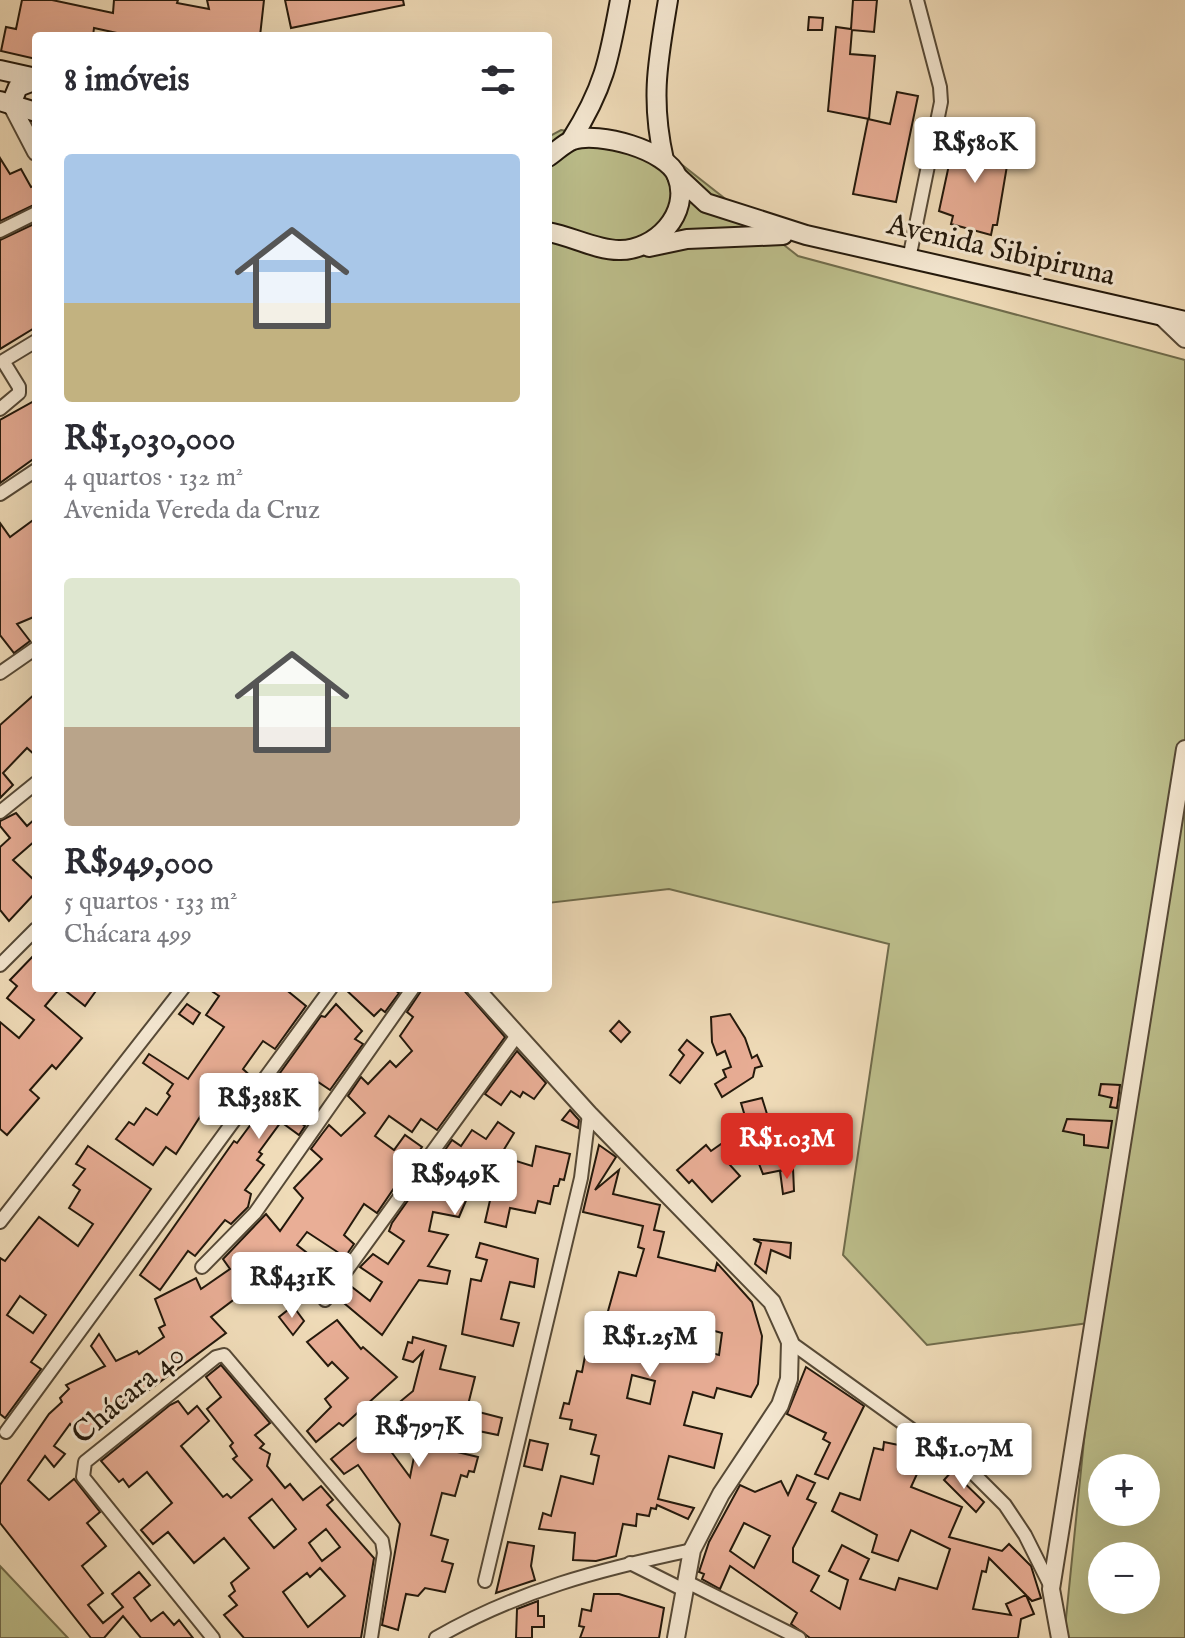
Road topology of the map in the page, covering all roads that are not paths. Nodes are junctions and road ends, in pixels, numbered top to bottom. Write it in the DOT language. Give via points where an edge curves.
graph roads {
  1 [pos="620,0"];
  2 [pos="668,0"];
  3 [pos="917,0"];
  4 [pos="0,70"];
  5 [pos="32,78"];
  6 [pos="32,81"];
  7 [pos="6,103"];
  8 [pos="32,111"];
  9 [pos="571,140"];
  10 [pos="32,145"];
  11 [pos="552,154"];
  12 [pos="664,160"];
  13 [pos="677,176"];
  14 [pos="32,215"];
  15 [pos="552,229"];
  16 [pos="0,231"];
  17 [pos="806,235"];
  18 [pos="643,248"];
  19 [pos="909,259"];
  20 [pos="1161,316"];
  21 [pos="1185,321"];
  22 [pos="1185,339"];
  23 [pos="32,343"];
  24 [pos="2,359"];
  25 [pos="0,409"];
  26 [pos="32,473"];
  27 [pos="0,494"];
  28 [pos="32,651"];
  29 [pos="0,673"];
  30 [pos="1185,749"];
  31 [pos="32,786"];
  32 [pos="0,812"];
  33 [pos="32,933"];
  34 [pos="0,965"];
  35 [pos="180,992"];
  36 [pos="328,992"];
  37 [pos="410,992"];
  38 [pos="479,992"];
  39 [pos="518,1034"];
  40 [pos="589,1114"];
  41 [pos="0,1222"];
  42 [pos="202,1267"];
  43 [pos="325,1300"];
  44 [pos="790,1342"];
  45 [pos="6,1432"];
  46 [pos="692,1550"];
  47 [pos="630,1563"];
  48 [pos="485,1581"];
  49 [pos="685,1586"];
  50 [pos="1051,1589"];
  51 [pos="213,1638"];
  52 [pos="371,1638"];
  53 [pos="436,1638"];
  54 [pos="676,1638"];
  55 [pos="799,1638"];
  56 [pos="1060,1638"];
  1 -- 9 [label="main road" via="596,100"];
  2 -- 12 [label="main road" via="654,80"];
  3 -- 19 [label="street" via="941,102"];
  4 -- 5 [label="main road"];
  6 -- 7 [label="main road" via="18,87"];
  7 -- 8 [label="main road"];
  7 -- 10 [label="street"];
  9 -- 11 [label="main road"];
  9 -- 12 [label="main road" via="601,138"];
  12 -- 13 [label="main road, Avenida Sibipiruna"];
  13 -- 17 [label="main road, Avenida Sibipiruna" via="706,203"];
  13 -- 18 [label="main road" via="678,206 666,230"];
  14 -- 16 [label="street"];
  15 -- 18 [label="main road, Avenida Sibipiruna" via="616,251"];
  17 -- 18 [label="main road, Avenida Sibipiruna" via="735,235"];
  17 -- 19 [label="main road, Avenida Sibipiruna"];
  19 -- 20 [label="main road, Avenida Sibipiruna"];
  20 -- 21 [label="main road, Avenida Sibipiruna"];
  20 -- 22 [label="street"];
  23 -- 24 [label="street"];
  24 -- 25 [label="street" via="19,393"];
  26 -- 27 [label="street"];
  28 -- 29 [label="street"];
  30 -- 50 [label="street"];
  31 -- 32 [label="street"];
  33 -- 34 [label="street"];
  35 -- 41 [label="street"];
  36 -- 45 [label="street"];
  37 -- 42 [label="street" via="255,1213"];
  38 -- 39 [label="street"];
  39 -- 40 [label="street"];
  39 -- 43 [label="street"];
  40 -- 44 [label="street" via="772,1302"];
  40 -- 48 [label="street" via="581,1178"];
  44 -- 46 [label="street" via="789,1379 780,1405 721,1494"];
  44 -- 50 [label="street" via="975,1475 1005,1505"];
  46 -- 47 [label="street"];
  46 -- 49 [label="street"];
  47 -- 49 [label="street"];
  47 -- 53 [label="street" via="516,1597"];
  49 -- 54 [label="street"];
  49 -- 55 [label="street"];
  50 -- 56 [label="street"];
  51 -- 52 [label="street, Chácara 40" via="83,1477 82,1469 224,1355 382,1541"];
}
